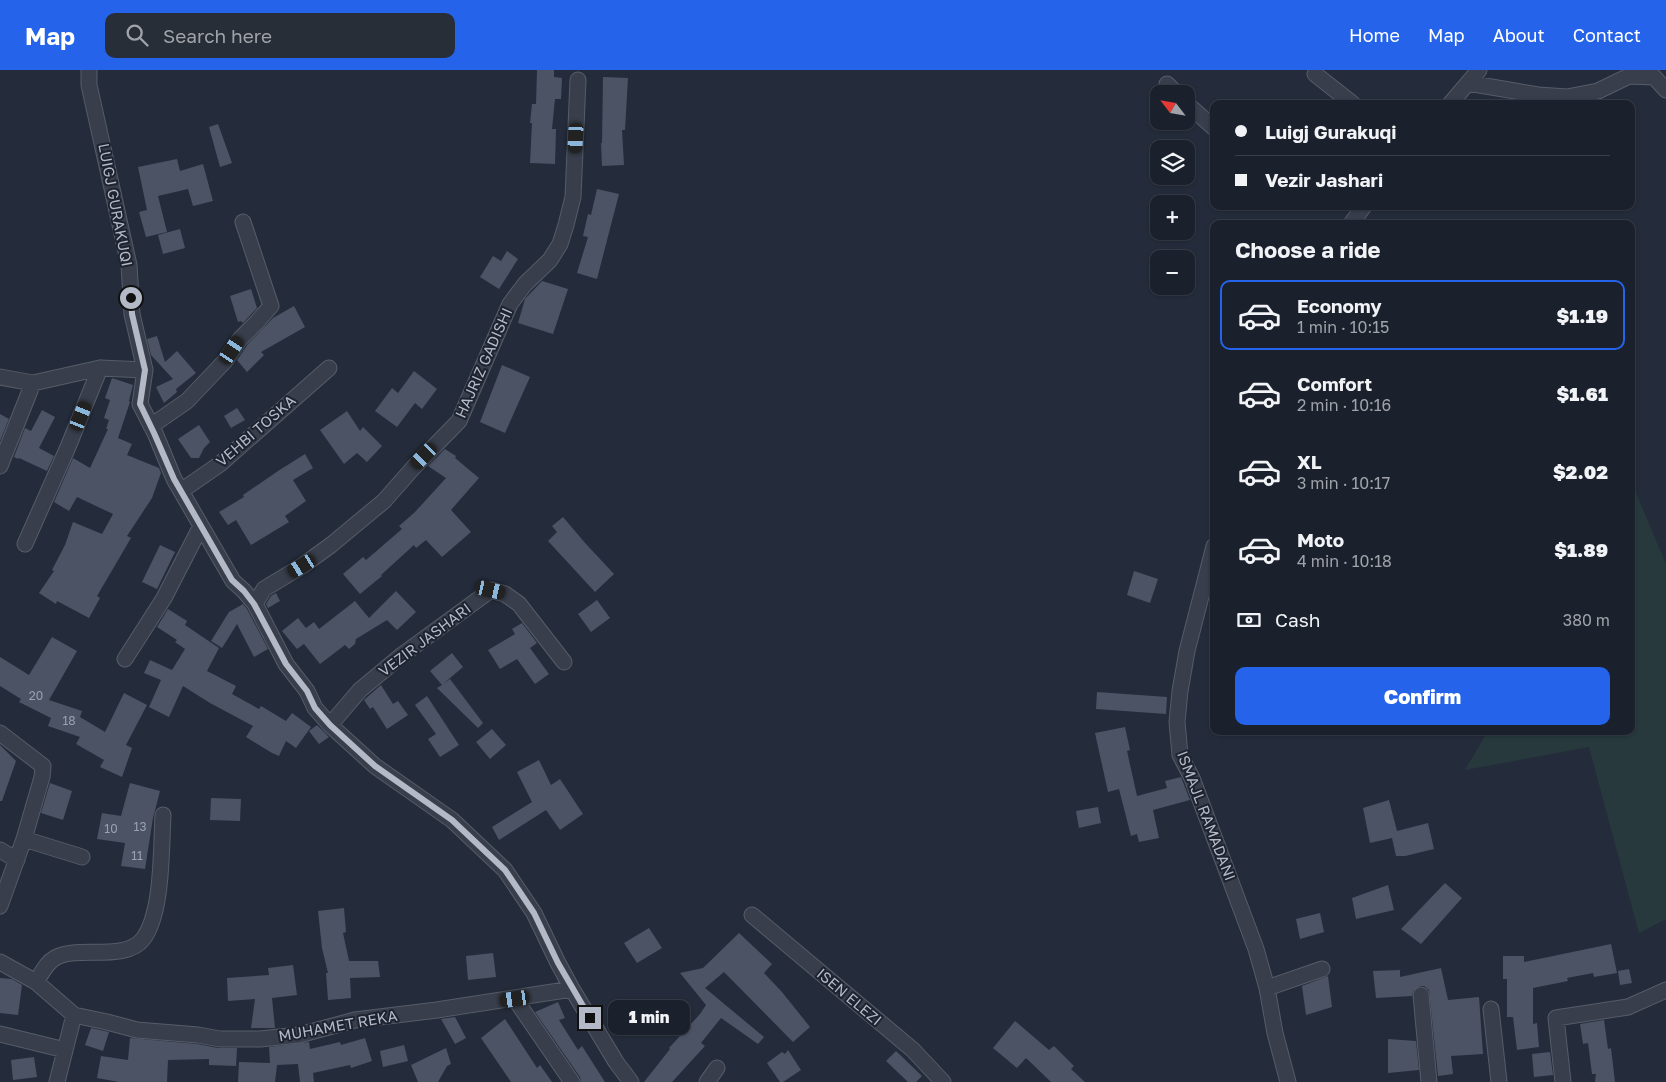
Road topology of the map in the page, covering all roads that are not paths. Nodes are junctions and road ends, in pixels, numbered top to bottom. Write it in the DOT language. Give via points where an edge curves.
graph roads {
  1 [pos="89,70"];
  2 [pos="1479,70"];
  3 [pos="1315,74"];
  4 [pos="578,80"];
  5 [pos="1468,83"];
  6 [pos="1666,90"];
  7 [pos="1348,100"];
  8 [pos="1453,100"];
  9 [pos="1195,111"];
  10 [pos="1210,124"];
  11 [pos="243,222"];
  12 [pos="100,368"];
  13 [pos="329,368"];
  14 [pos="145,370"];
  15 [pos="0,377"];
  16 [pos="33,382"];
  17 [pos="151,426"];
  18 [pos="0,466"];
  19 [pos="181,491"];
  20 [pos="201,526"];
  21 [pos="25,544"];
  22 [pos="1210,562"];
  23 [pos="254,604"];
  24 [pos="125,659"];
  25 [pos="564,662"];
  26 [pos="330,725"];
  27 [pos="0,733"];
  28 [pos="163,815"];
  29 [pos="24,839"];
  30 [pos="0,850"];
  31 [pos="82,857"];
  32 [pos="17,860"];
  33 [pos="0,906"];
  34 [pos="752,915"];
  35 [pos="0,962"];
  36 [pos="1322,969"];
  37 [pos="36,982"];
  38 [pos="1267,988"];
  39 [pos="572,989"];
  40 [pos="1666,990"];
  41 [pos="1421,995"];
  42 [pos="515,999"];
  43 [pos="1491,1009"];
  44 [pos="74,1015"];
  45 [pos="0,1034"];
  46 [pos="65,1050"];
  47 [pos="717,1068"];
  48 [pos="57,1082"];
  49 [pos="572,1082"];
  50 [pos="631,1082"];
  51 [pos="707,1082"];
  52 [pos="944,1082"];
  53 [pos="1288,1082"];
  54 [pos="1429,1082"];
  55 [pos="1499,1082"];
  56 [pos="1563,1082"];
  1 -- 14 [label="street, LUIGJ GURAKUQI" via="89,85 129,265 132,314"];
  2 -- 5 [label="street"];
  3 -- 7 [label="street"];
  4 -- 23 [label="street, HAJRIZ GADISHI" via="573,196 560,244 550,260 524,284 510,304 459,421 384,501 331,545 264,589"];
  5 -- 6 [label="street" via="1567,97 1598,91 1630,76 1654,77"];
  5 -- 8 [label="street"];
  9 -- 10 [label="street"];
  11 -- 17 [label="street" via="271,306 187,401"];
  12 -- 14 [label="street"];
  12 -- 16 [label="street"];
  12 -- 21 [label="street"];
  13 -- 19 [label="street, VEHBI TOSKA" via="220,464"];
  14 -- 17 [label="street" via="140,404"];
  15 -- 16 [label="street"];
  16 -- 18 [label="street"];
  17 -- 19 [label="street"];
  19 -- 20 [label="street"];
  20 -- 23 [label="street" via="232,580"];
  20 -- 24 [label="street" via="164,598"];
  22 -- 38 [label="street, ISMAJL RAMADANI" via="1180,691 1177,722 1180,755 1192,778 1256,949"];
  23 -- 26 [label="street" via="286,664"];
  25 -- 26 [label="street, VEZIR JASHARI" via="519,604 491,590 360,690"];
  26 -- 39 [label="street" via="375,766 452,820 505,870 534,913"];
  27 -- 29 [label="street" via="43,766"];
  28 -- 37 [label="street" via="159,896 143,940 132,949 56,956"];
  29 -- 31 [label="street"];
  29 -- 32 [label="street"];
  30 -- 32 [label="street"];
  32 -- 33 [label="street"];
  34 -- 52 [label="street, ISEN ELEZI" via="913,1050"];
  35 -- 37 [label="street"];
  36 -- 38 [label="street"];
  37 -- 44 [label="street"];
  38 -- 53 [label="street, ISMAJL RAMADANI"];
  39 -- 42 [label="street, MUHAMET REKA"];
  39 -- 50 [label="street"];
  40 -- 56 [label="street" via="1628,1007 1556,1018"];
  41 -- 54 [label="street"];
  42 -- 44 [label="street, MUHAMET REKA" via="354,1020 299,1035 260,1038 220,1039 137,1030"];
  42 -- 49 [label="street"];
  43 -- 55 [label="street"];
  44 -- 46 [label="street"];
  45 -- 46 [label="street"];
  46 -- 48 [label="street"];
  47 -- 51 [label="street"];
}
